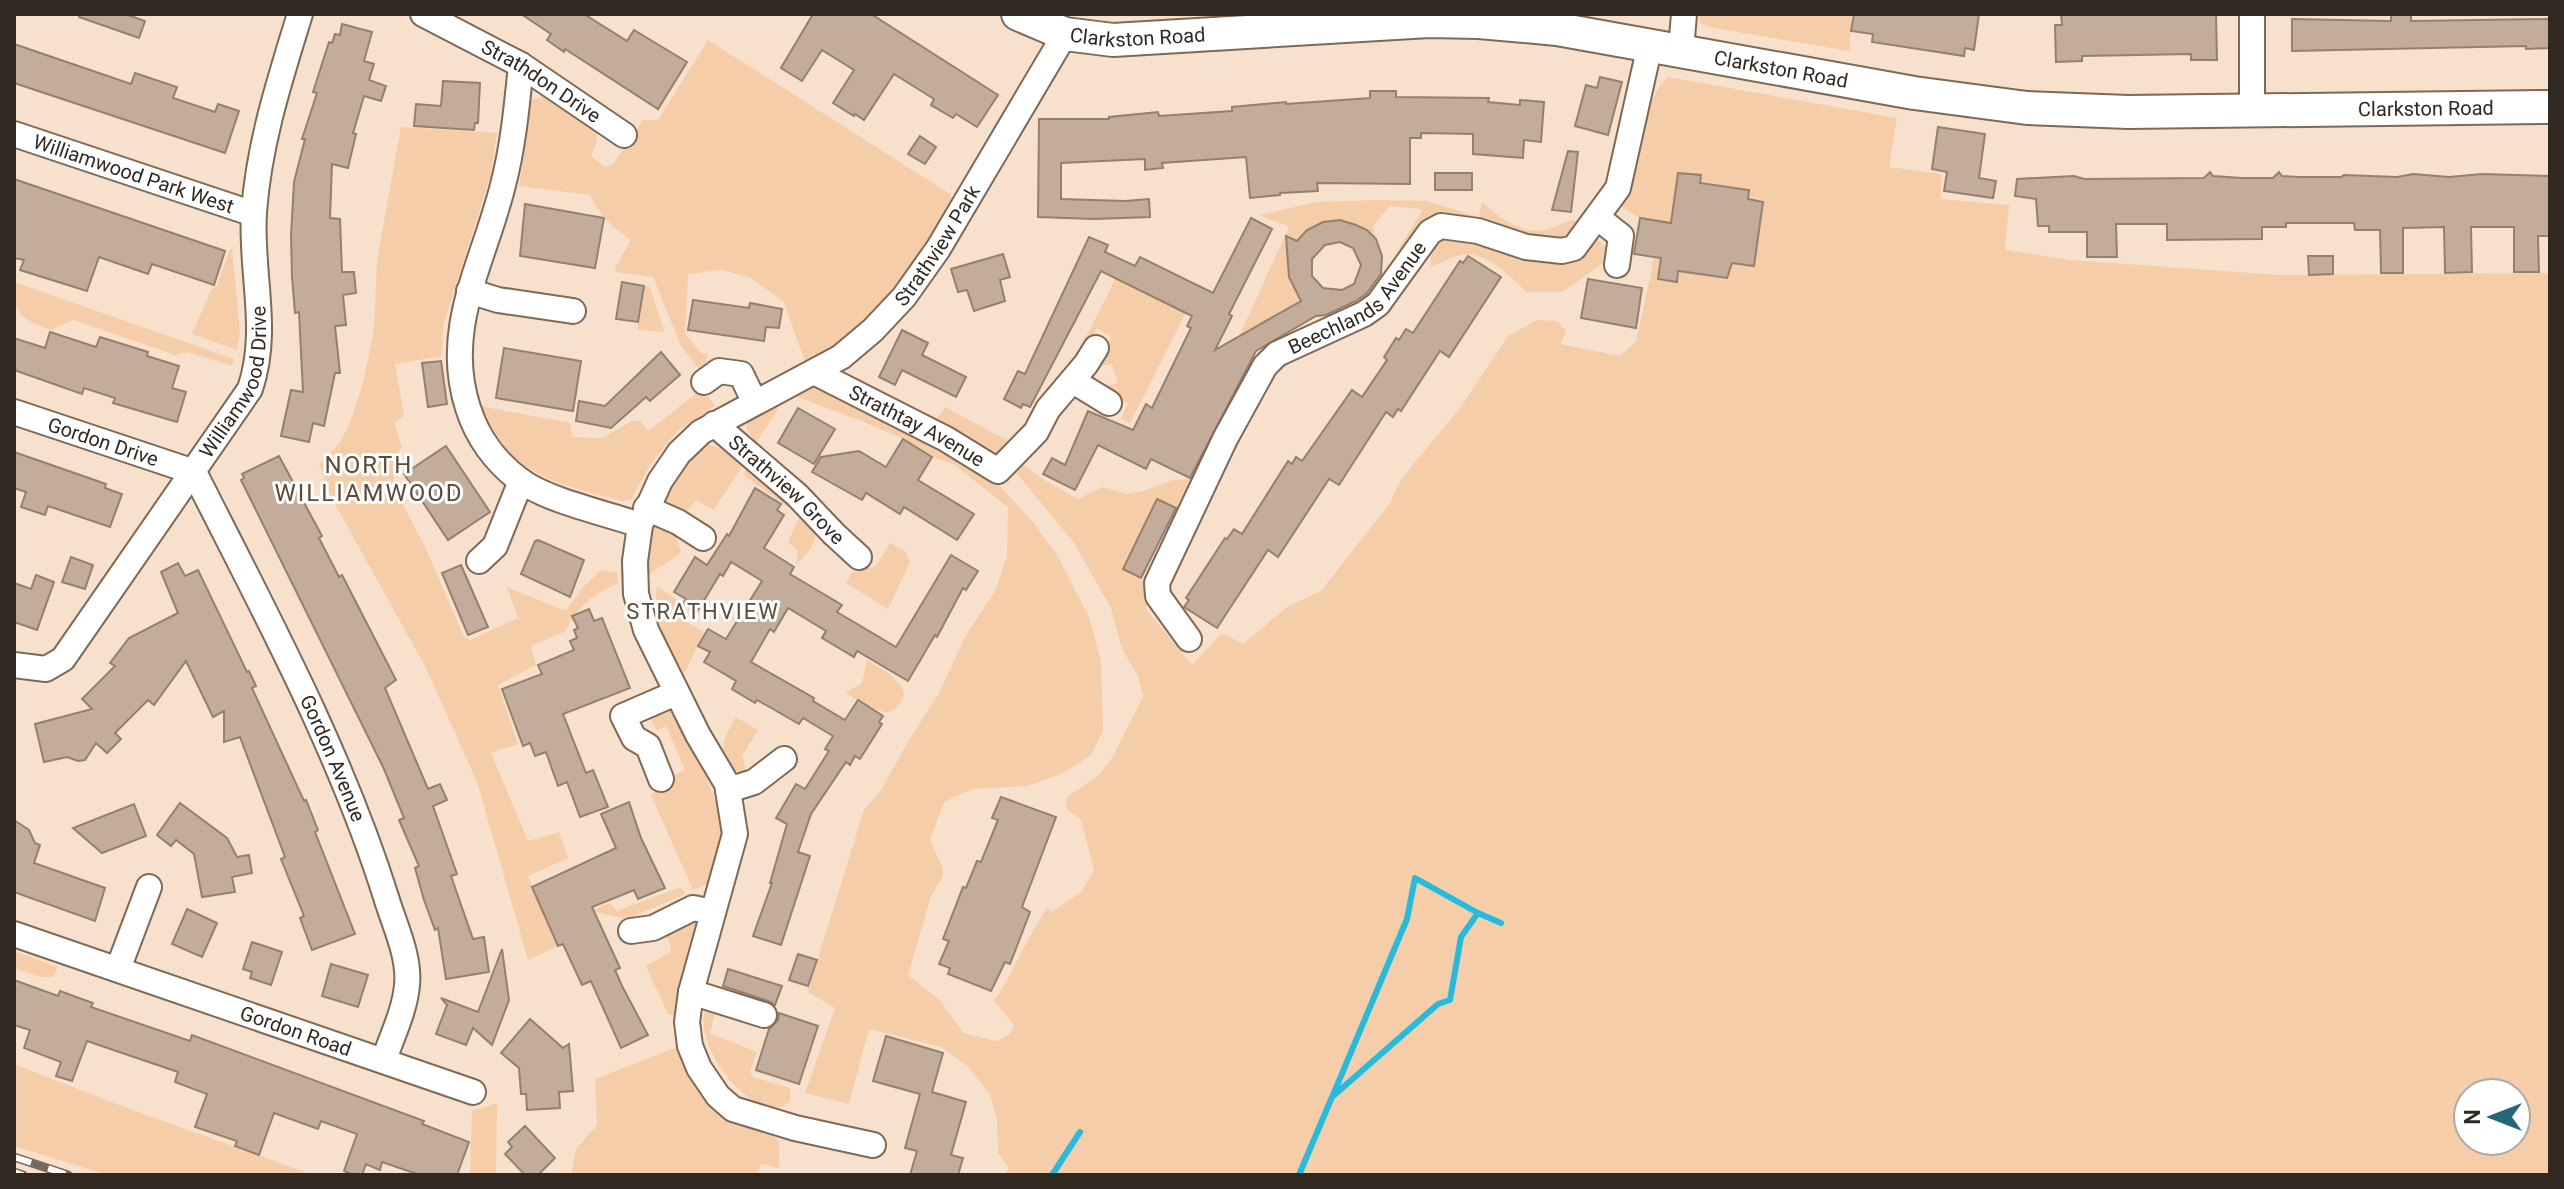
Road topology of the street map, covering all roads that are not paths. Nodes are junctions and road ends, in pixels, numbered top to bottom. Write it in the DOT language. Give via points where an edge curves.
graph roads {
  1 [pos="300,14"];
  2 [pos="423,14"];
  3 [pos="1018,14"];
  4 [pos="1684,14"];
  5 [pos="2252,14"];
  6 [pos="1292,21"];
  7 [pos="1065,34"];
  8 [pos="1666,48"];
  9 [pos="521,65"];
  10 [pos="2550,107"];
  11 [pos="2252,111"];
  12 [pos="14,134"];
  13 [pos="614,138"];
  14 [pos="254,214"];
  15 [pos="1598,218"];
  16 [pos="1617,265"];
  17 [pos="469,291"];
  18 [pos="573,311"];
  19 [pos="1096,348"];
  20 [pos="814,372"];
  21 [pos="1073,381"];
  22 [pos="704,382"];
  23 [pos="754,401"];
  24 [pos="1109,403"];
  25 [pos="14,412"];
  26 [pos="714,424"];
  27 [pos="194,472"];
  28 [pos="521,481"];
  29 [pos="643,516"];
  30 [pos="703,538"];
  31 [pos="859,557"];
  32 [pos="479,561"];
  33 [pos="1189,639"];
  34 [pos="14,665"];
  35 [pos="676,693"];
  36 [pos="784,759"];
  37 [pos="661,779"];
  38 [pos="728,790"];
  39 [pos="149,887"];
  40 [pos="713,912"];
  41 [pos="631,931"];
  42 [pos="14,934"];
  43 [pos="118,969"];
  44 [pos="691,992"];
  45 [pos="764,1015"];
  46 [pos="384,1060"];
  47 [pos="473,1092"];
  48 [pos="873,1145"];
  1 -- 14 [label="street, Williamwood Drive" via="270,112"];
  2 -- 9 [label="street, Strathdon Drive"];
  3 -- 7 [label="main road, Clarkston Road"];
  4 -- 8 [label="street, Beechlands Avenue"];
  5 -- 11 [label="street"];
  6 -- 7 [label="main road, Clarkston Road" via="1145,39"];
  6 -- 8 [label="main road, Clarkston Road" via="1536,26"];
  7 -- 20 [label="street, Strathview Park" via="904,297 841,357"];
  8 -- 11 [label="main road, Clarkston Road" via="2027,108"];
  8 -- 15 [label="street, Beechlands Avenue" via="1618,188"];
  9 -- 13 [label="street, Strathdon Drive"];
  9 -- 17 [label="street" via="503,185"];
  10 -- 11 [label="main road, Clarkston Road"];
  12 -- 14 [label="street, Williamwood Park West"];
  14 -- 27 [label="street, Williamwood Drive" via="259,364 250,389"];
  15 -- 16 [label="street" via="1621,236"];
  15 -- 33 [label="street, Beechlands Avenue" via="1574,248 1562,251 1441,226 1430,232 1378,304 1277,354 1265,366 1157,583 1158,596"];
  17 -- 18 [label="street"];
  17 -- 28 [label="street" via="460,330 461,385 482,439"];
  19 -- 21 [label="street, Strathtay Avenue"];
  20 -- 21 [label="street, Strathtay Avenue" via="998,471 1036,432"];
  20 -- 23 [label="street, Strathview Park"];
  21 -- 24 [label="street"];
  22 -- 23 [label="street" via="719,371 741,374"];
  23 -- 26 [label="street, Strathview Park"];
  25 -- 27 [label="street, Gordon Drive"];
  26 -- 29 [label="street, Strathview Park" via="679,453"];
  26 -- 31 [label="street, Strathview Grove"];
  27 -- 34 [label="street, Williamwood Drive" via="63,659 46,669"];
  27 -- 46 [label="street, Gordon Avenue" via="311,702 379,874 408,983"];
  28 -- 29 [label="street" via="545,494"];
  28 -- 32 [label="street" via="500,538"];
  29 -- 30 [label="street" via="678,522"];
  29 -- 35 [label="street, Strathview Park" via="636,594 646,630"];
  35 -- 37 [label="street" via="623,716 634,738 648,746"];
  35 -- 38 [label="street, Strathview Park"];
  36 -- 38 [label="street" via="754,782"];
  38 -- 40 [label="street, Strathview Park" via="735,834"];
  39 -- 43 [label="street"];
  40 -- 41 [label="street" via="693,908 653,928"];
  40 -- 44 [label="street, Strathview Park"];
  42 -- 43 [label="street, Gordon Road"];
  43 -- 46 [label="street, Gordon Road"];
  44 -- 45 [label="street"];
  44 -- 48 [label="street, Strathview Park" via="690,1046 699,1068 733,1109"];
  46 -- 47 [label="street, Gordon Road"];
}
